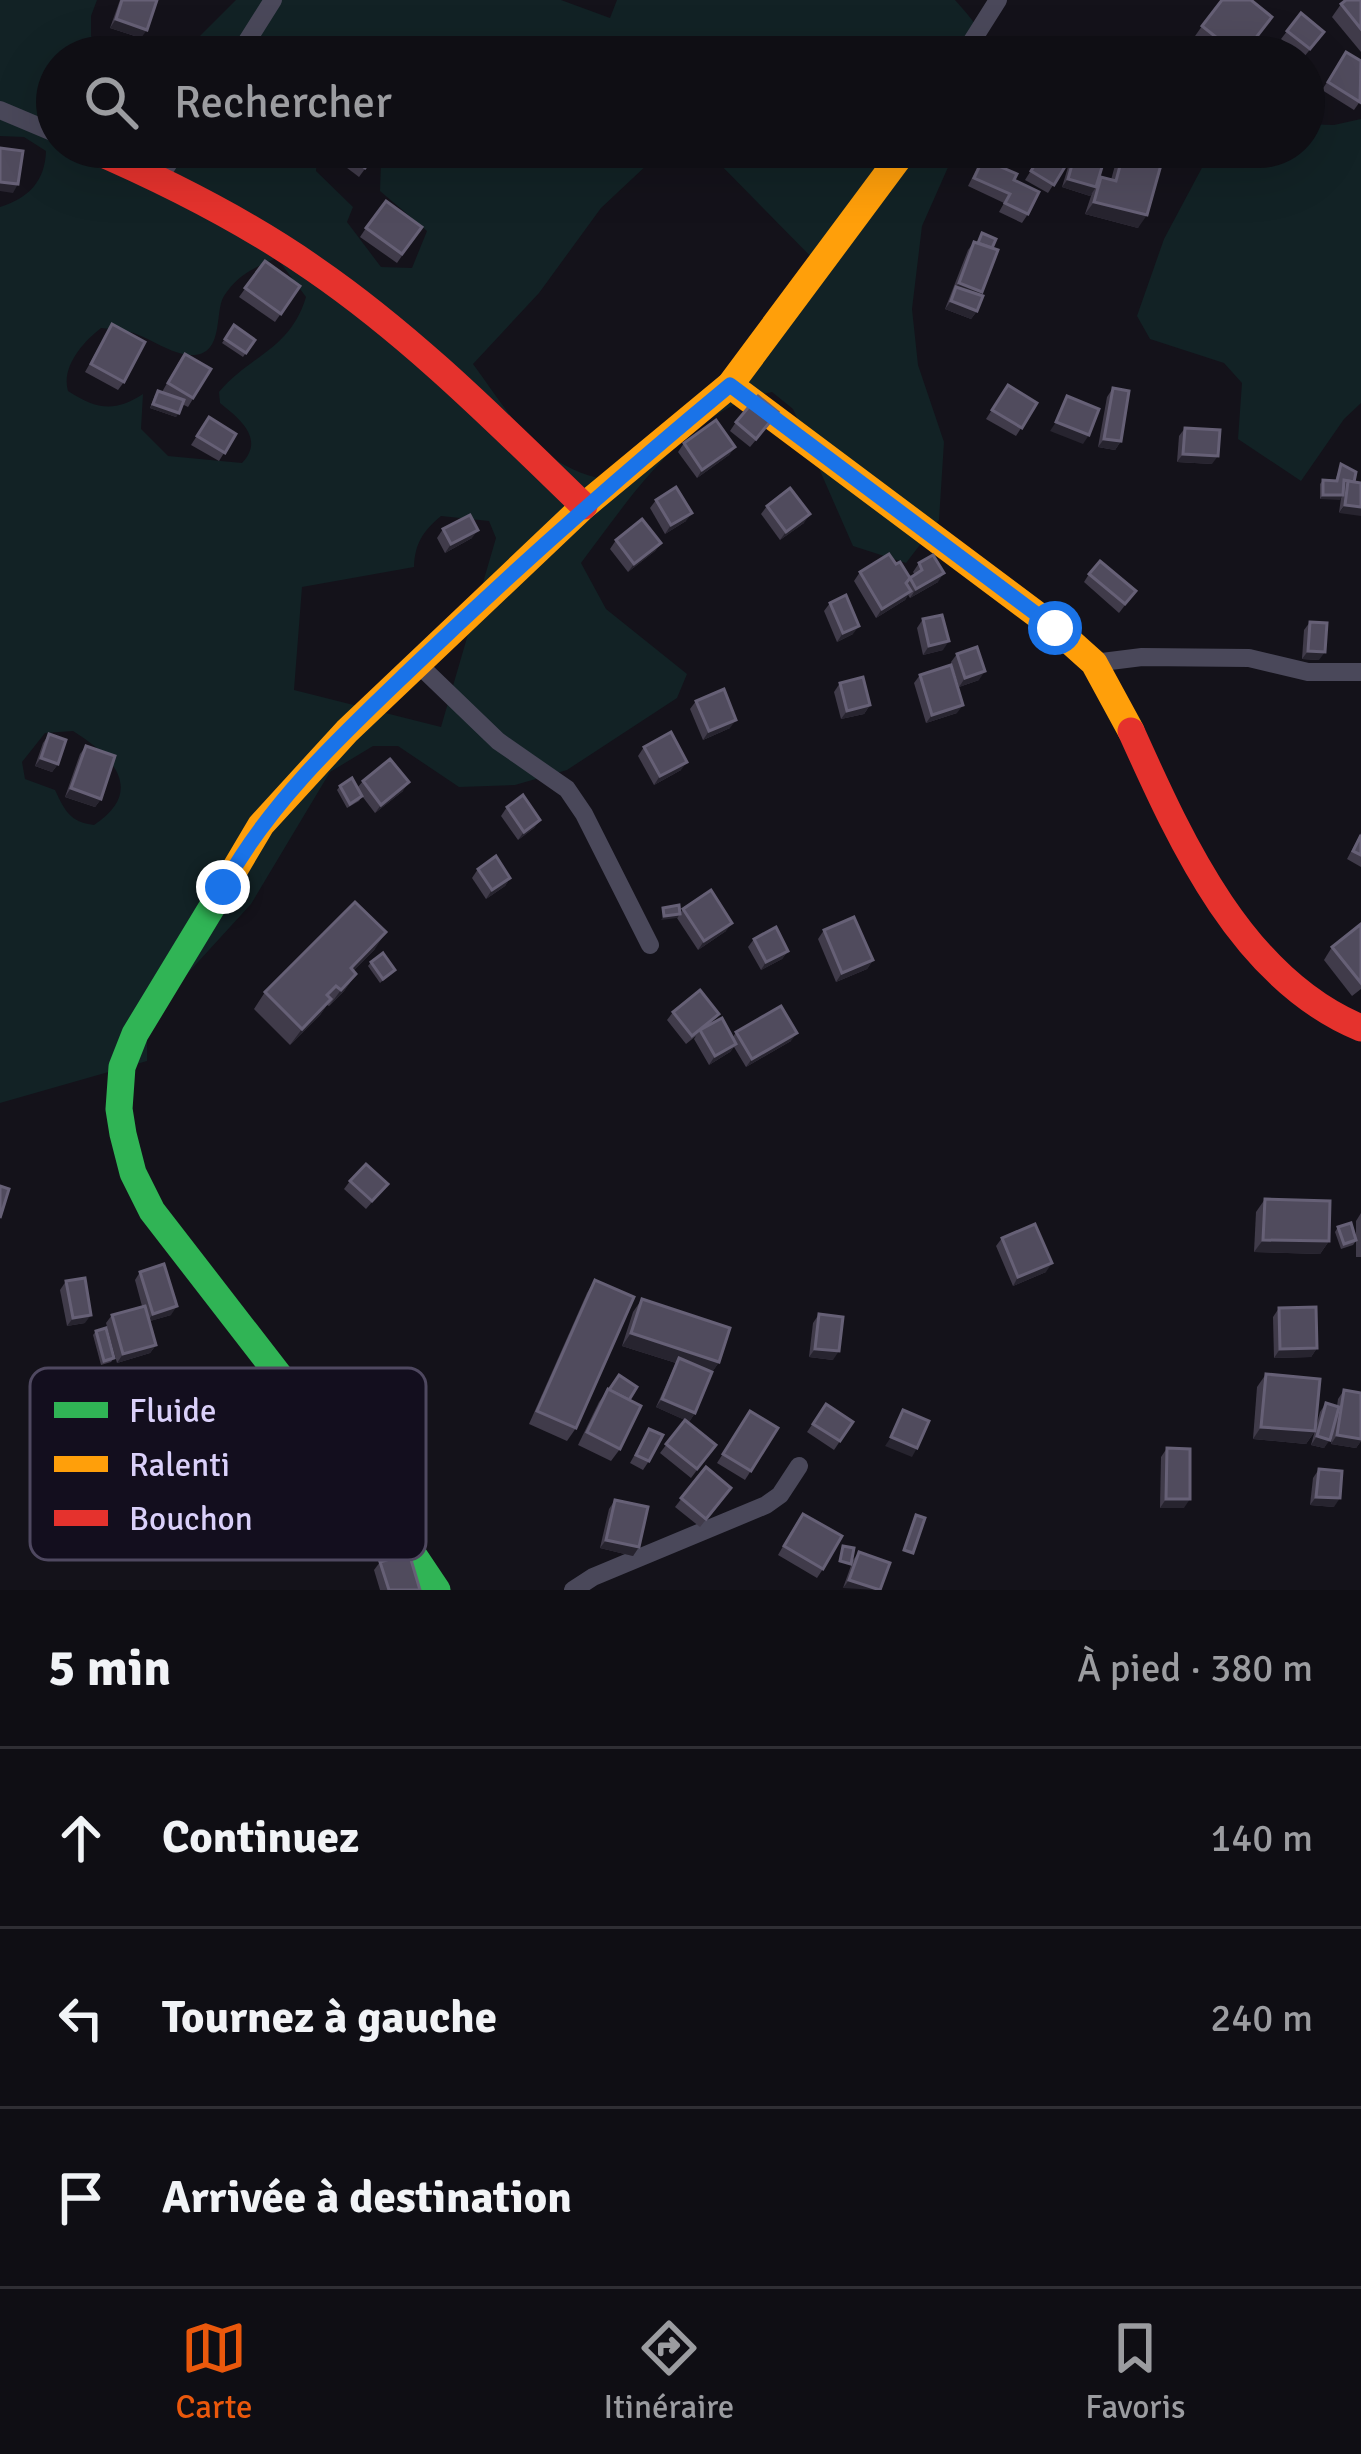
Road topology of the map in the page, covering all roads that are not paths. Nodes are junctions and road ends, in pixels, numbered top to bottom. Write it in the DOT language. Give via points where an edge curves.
graph roads {
  1 [pos="273,0"];
  2 [pos="998,0"];
  3 [pos="250,36"];
  4 [pos="975,36"];
  5 [pos="0,110"];
  6 [pos="36,125"];
  7 [pos="130,168"];
  8 [pos="165,168"];
  9 [pos="891,168"];
  10 [pos="157,181"];
  11 [pos="730,385"];
  12 [pos="584,506"];
  13 [pos="417,663"];
  14 [pos="1094,663"];
  15 [pos="1361,672"];
  16 [pos="650,945"];
  17 [pos="1361,1028"];
  18 [pos="274,1368"];
  19 [pos="799,1466"];
  20 [pos="417,1560"];
  21 [pos="437,1590"];
  22 [pos="573,1590"];
  1 -- 3 [label="street"];
  2 -- 4 [label="street"];
  5 -- 6 [label="street"];
  7 -- 10 [label="street"];
  8 -- 10 [label="street"];
  9 -- 11 [label="street"];
  10 -- 12 [label="street" via="269,239 363,306"];
  11 -- 12 [label="street"];
  11 -- 14 [label="street"];
  12 -- 13 [label="street"];
  13 -- 16 [label="street" via="497,741 567,789"];
  13 -- 18 [label="street" via="261,825 122,1067 119,1109 133,1173 152,1210"];
  14 -- 15 [label="street" via="1249,658 1308,672"];
  14 -- 17 [label="street" via="1236,926 1279,976"];
  19 -- 22 [label="street" via="766,1505"];
  20 -- 21 [label="street"];
}
